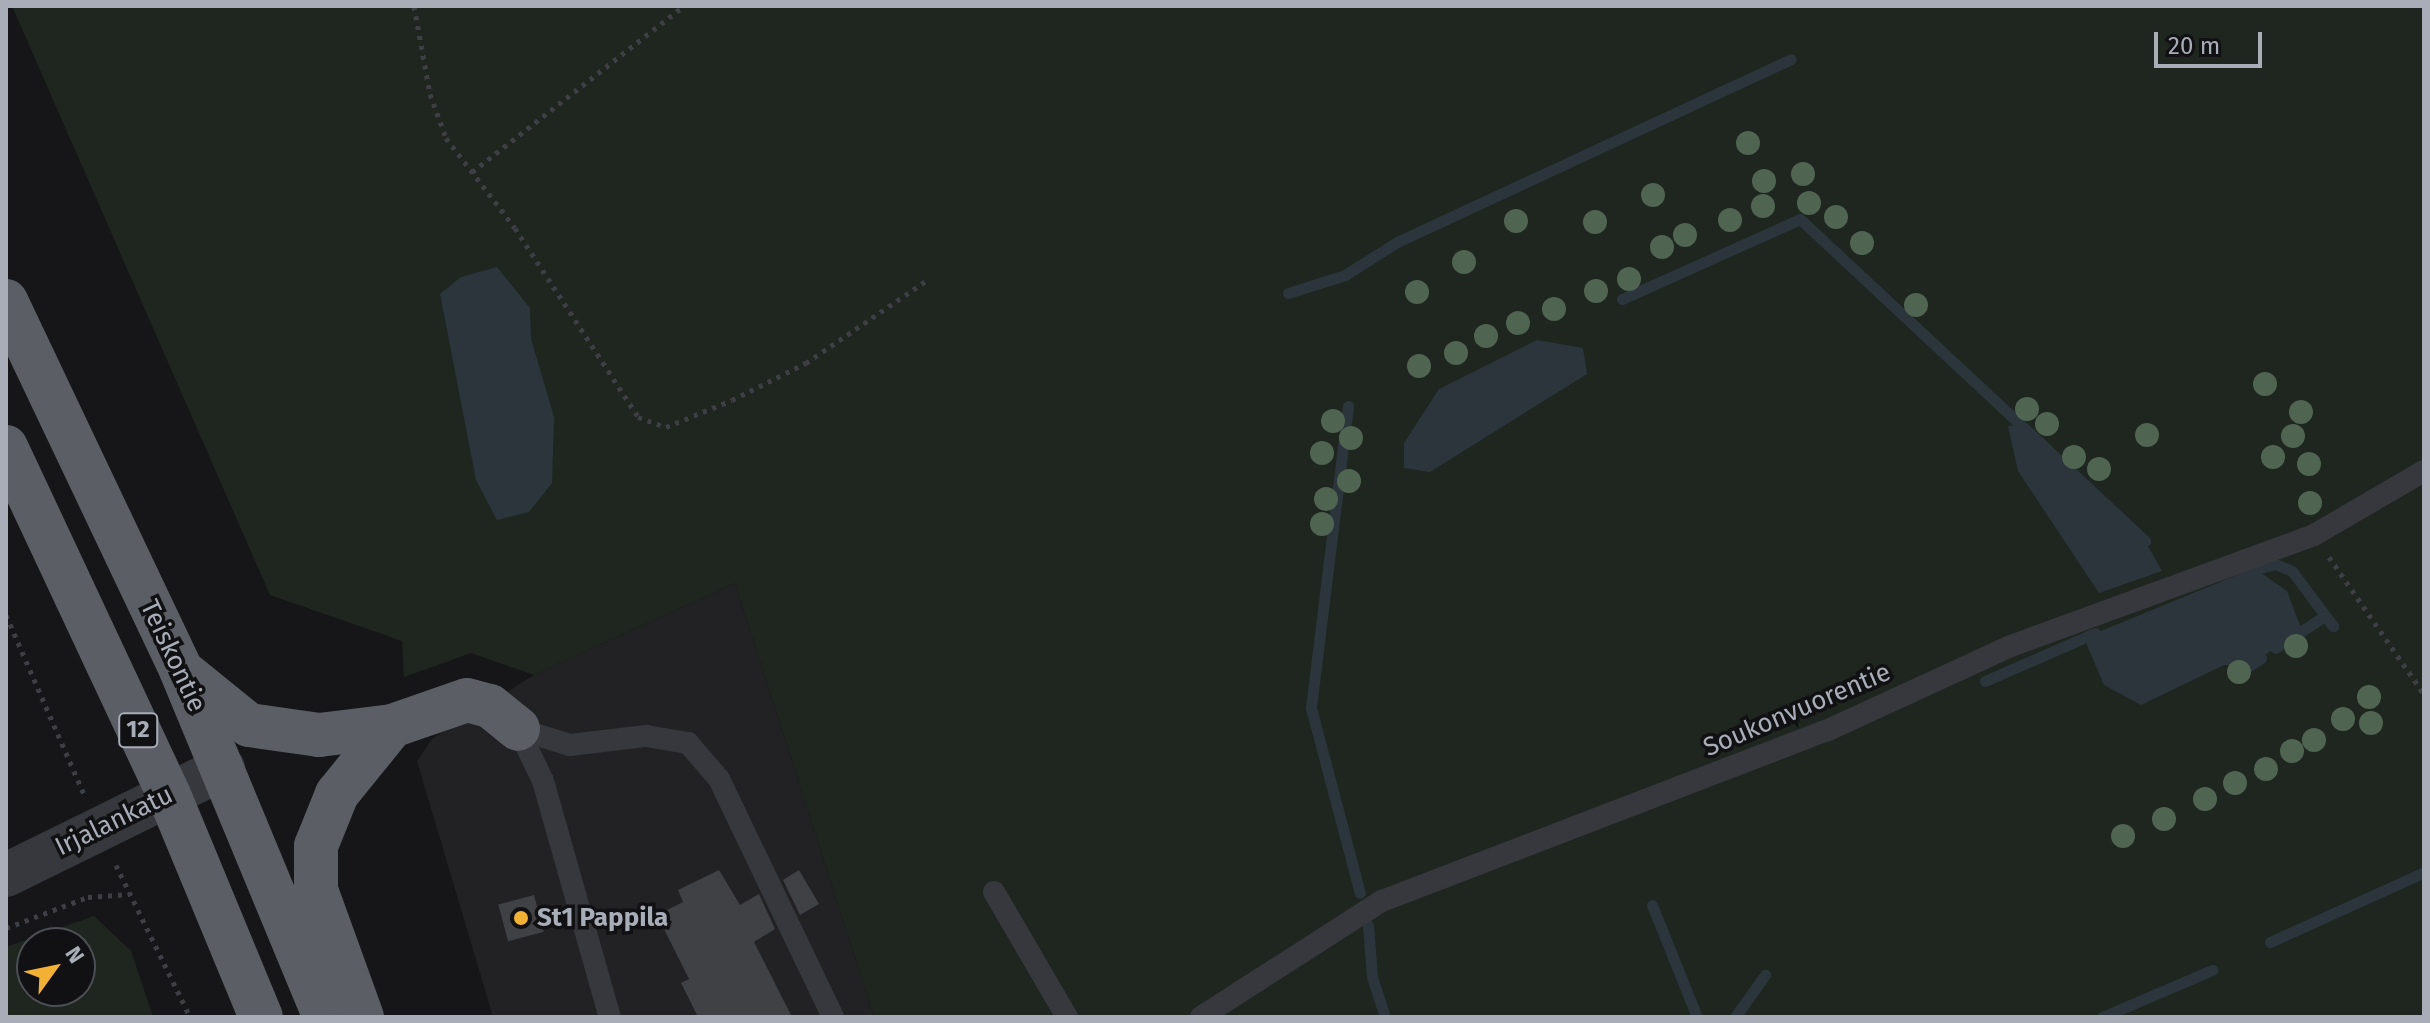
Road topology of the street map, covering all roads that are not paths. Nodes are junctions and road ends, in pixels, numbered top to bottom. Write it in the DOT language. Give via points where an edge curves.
graph roads {
  1 [pos="6,301"];
  2 [pos="6,447"];
  3 [pos="2424,471"];
  4 [pos="181,670"];
  5 [pos="392,726"];
  6 [pos="518,729"];
  7 [pos="223,768"];
  8 [pos="169,795"];
  9 [pos="6,875"];
  10 [pos="994,892"];
  11 [pos="261,1017"];
  12 [pos="325,1017"];
  13 [pos="362,1017"];
  14 [pos="610,1017"];
  15 [pos="833,1017"];
  16 [pos="1067,1017"];
  17 [pos="1201,1017"];
  1 -- 4 [label="highway, Teiskontie / 12"];
  2 -- 8 [label="highway, 12"];
  3 -- 17 [label="lane, Soukonvuorentie" via="2314,535 2011,646 1826,731 1382,901"];
  4 -- 5 [label="highway" via="249,725 319,735"];
  4 -- 7 [label="highway, Teiskontie / 12"];
  5 -- 6 [label="highway" via="467,700 490,706"];
  5 -- 13 [label="highway" via="337,794 316,846 316,890"];
  6 -- 14 [label="lane" via="543,781"];
  6 -- 15 [label="lane" via="570,745 646,736 688,743 719,779"];
  7 -- 8 [label="street, Irjalankatu"];
  7 -- 12 [label="highway, Teiskontie / 12"];
  8 -- 9 [label="street, Irjalankatu"];
  8 -- 11 [label="highway, 12"];
  10 -- 16 [label="lane"];
}
